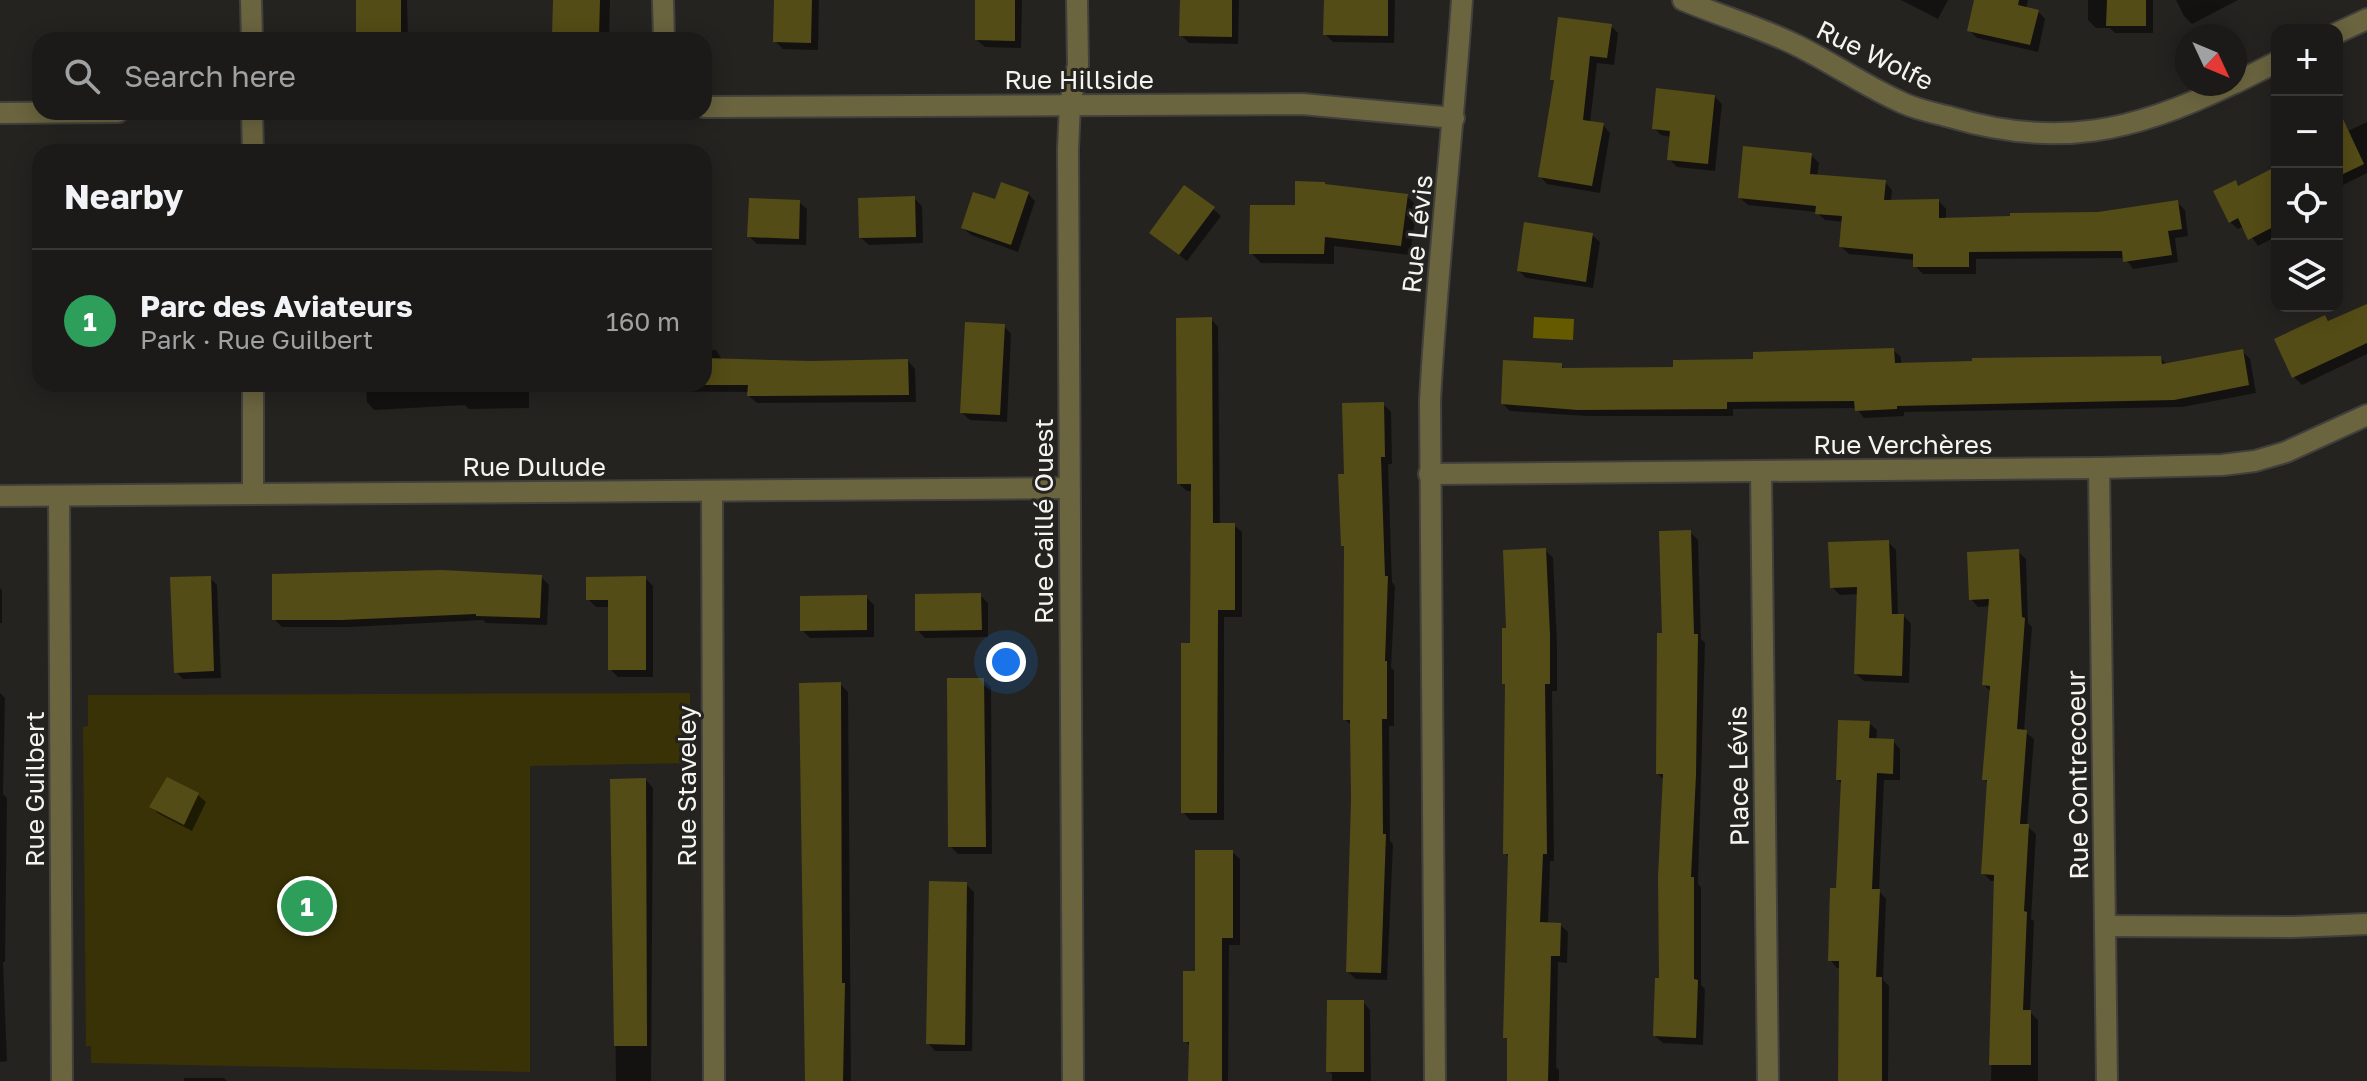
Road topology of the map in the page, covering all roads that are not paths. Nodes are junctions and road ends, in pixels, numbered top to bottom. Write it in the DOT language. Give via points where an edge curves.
graph roads {
  1 [pos="251,0"];
  2 [pos="663,0"];
  3 [pos="1077,0"];
  4 [pos="1462,0"];
  5 [pos="1683,0"];
  6 [pos="2367,19"];
  7 [pos="2343,30"];
  8 [pos="252,32"];
  9 [pos="664,32"];
  10 [pos="2271,65"];
  11 [pos="2247,77"];
  12 [pos="2208,96"];
  13 [pos="1070,104"];
  14 [pos="712,107"];
  15 [pos="0,113"];
  16 [pos="32,113"];
  17 [pos="1454,118"];
  18 [pos="252,120"];
  19 [pos="253,144"];
  20 [pos="253,392"];
  21 [pos="2367,415"];
  22 [pos="2099,468"];
  23 [pos="1761,471"];
  24 [pos="1429,474"];
  25 [pos="1069,488"];
  26 [pos="712,491"];
  27 [pos="253,493"];
  28 [pos="0,496"];
  29 [pos="59,496"];
  30 [pos="2367,924"];
  31 [pos="2106,926"];
  32 [pos="62,1081"];
  33 [pos="714,1081"];
  34 [pos="1073,1081"];
  35 [pos="1435,1081"];
  36 [pos="1768,1081"];
  37 [pos="2107,1081"];
  1 -- 8 [label="street"];
  2 -- 9 [label="street"];
  3 -- 13 [label="street, Rue Caillé Ouest" via="1078,65"];
  4 -- 17 [label="street, Rue Lévis"];
  5 -- 12 [label="street, Rue Wolfe" via="1794,44 1904,104 2023,134 2120,127"];
  6 -- 7 [label="street"];
  10 -- 11 [label="street, Rue Wolfe"];
  13 -- 14 [label="street, Rue Hillside"];
  13 -- 17 [label="street, Rue Hillside" via="1302,104"];
  13 -- 25 [label="street, Rue Caillé Ouest"];
  15 -- 16 [label="street"];
  17 -- 24 [label="street, Rue Lévis" via="1435,310"];
  18 -- 19 [label="street"];
  20 -- 27 [label="street"];
  21 -- 22 [label="street, Rue Verchères" via="2255,461"];
  22 -- 23 [label="street, Rue Verchères"];
  22 -- 31 [label="street, Rue Contrecoeur"];
  23 -- 24 [label="street, Rue Verchères"];
  23 -- 36 [label="street, Place Lévis"];
  24 -- 35 [label="street"];
  25 -- 26 [label="street, Rue Dulude"];
  25 -- 34 [label="street, Rue Caillé Ouest"];
  26 -- 27 [label="street, Rue Dulude"];
  26 -- 33 [label="street, Rue Staveley"];
  27 -- 29 [label="street, Rue Dulude"];
  28 -- 29 [label="street, Rue Dulude"];
  29 -- 32 [label="street, Rue Guilbert"];
  30 -- 31 [label="street"];
  31 -- 37 [label="street, Rue Contrecoeur"];
}
